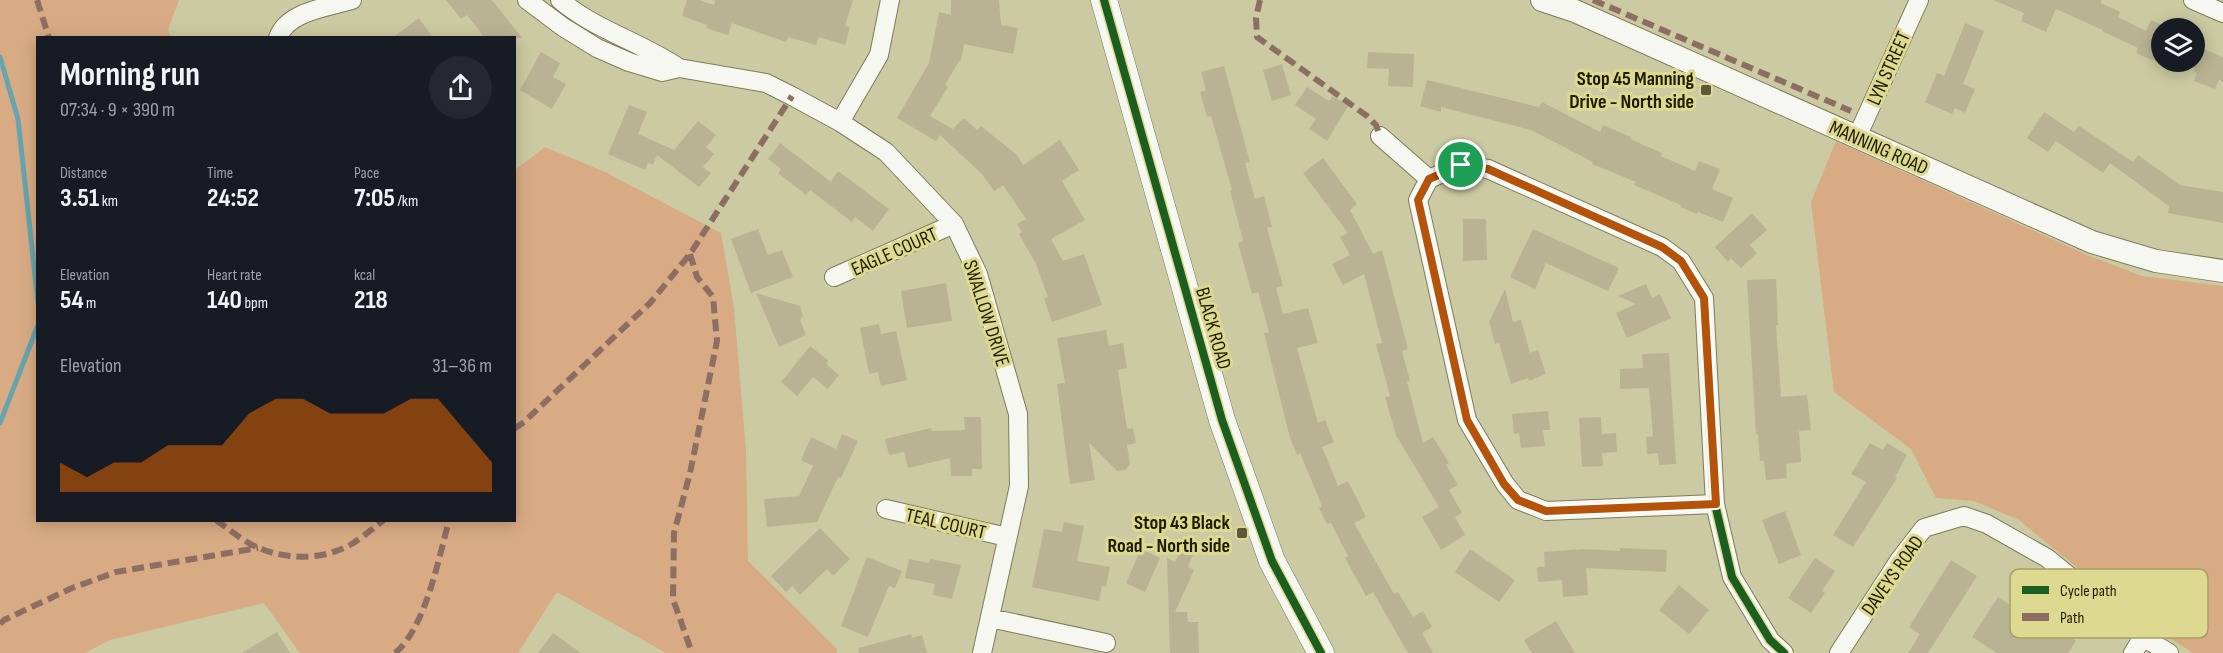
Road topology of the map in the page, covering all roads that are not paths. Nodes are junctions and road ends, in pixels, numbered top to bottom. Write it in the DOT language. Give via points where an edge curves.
graph roads {
  1 [pos="352,0"];
  2 [pos="526,0"];
  3 [pos="560,0"];
  4 [pos="890,0"];
  5 [pos="1104,0"];
  6 [pos="1542,0"];
  7 [pos="1919,0"];
  8 [pos="2193,0"];
  9 [pos="2223,14"];
  10 [pos="279,36"];
  11 [pos="679,68"];
  12 [pos="840,122"];
  13 [pos="1380,136"];
  14 [pos="1857,137"];
  15 [pos="1429,179"];
  16 [pos="954,224"];
  17 [pos="2223,271"];
  18 [pos="834,277"];
  19 [pos="1716,504"];
  20 [pos="886,509"];
  21 [pos="1007,537"];
  22 [pos="2060,569"];
  23 [pos="990,618"];
  24 [pos="2142,638"];
  25 [pos="2145,638"];
  26 [pos="1106,643"];
  27 [pos="982,653"];
  28 [pos="1321,653"];
  29 [pos="1784,653"];
  30 [pos="1839,653"];
  31 [pos="2133,653"];
  32 [pos="2169,653"];
  1 -- 10 [label="street" via="297,16"];
  2 -- 11 [label="street, SWALLOW DRIVE" via="597,48 662,72"];
  3 -- 11 [label="street, SWALLOW DRIVE" via="596,25"];
  4 -- 12 [label="street" via="879,55"];
  5 -- 28 [label="main road, BLACK ROAD" via="1222,420 1272,561"];
  6 -- 14 [label="street, MANNING ROAD" via="1575,11"];
  7 -- 14 [label="street, LYN STREET"];
  8 -- 9 [label="street"];
  11 -- 12 [label="street, SWALLOW DRIVE" via="766,83"];
  12 -- 16 [label="street, SWALLOW DRIVE" via="886,152"];
  13 -- 15 [label="street"];
  14 -- 17 [label="street, MANNING ROAD" via="2092,242 2156,261"];
  15 -- 19 [label="street" via="1461,165 1488,169 1662,247 1681,261 1704,298"];
  15 -- 19 [label="street" via="1418,200 1467,420 1504,484 1518,500 1546,511"];
  16 -- 18 [label="street, EAGLE COURT"];
  16 -- 21 [label="street, SWALLOW DRIVE" via="978,274 1018,414 1018,486"];
  19 -- 29 [label="street" via="1732,577 1770,640"];
  20 -- 21 [label="street, TEAL COURT"];
  21 -- 23 [label="street, SWALLOW DRIVE"];
  22 -- 30 [label="street, DAVEYS ROAD" via="1988,524 1964,516 1924,528"];
  23 -- 26 [label="street"];
  23 -- 27 [label="street, SWALLOW DRIVE"];
  24 -- 31 [label="street"];
  25 -- 32 [label="street, DAVEYS ROAD"];
}
